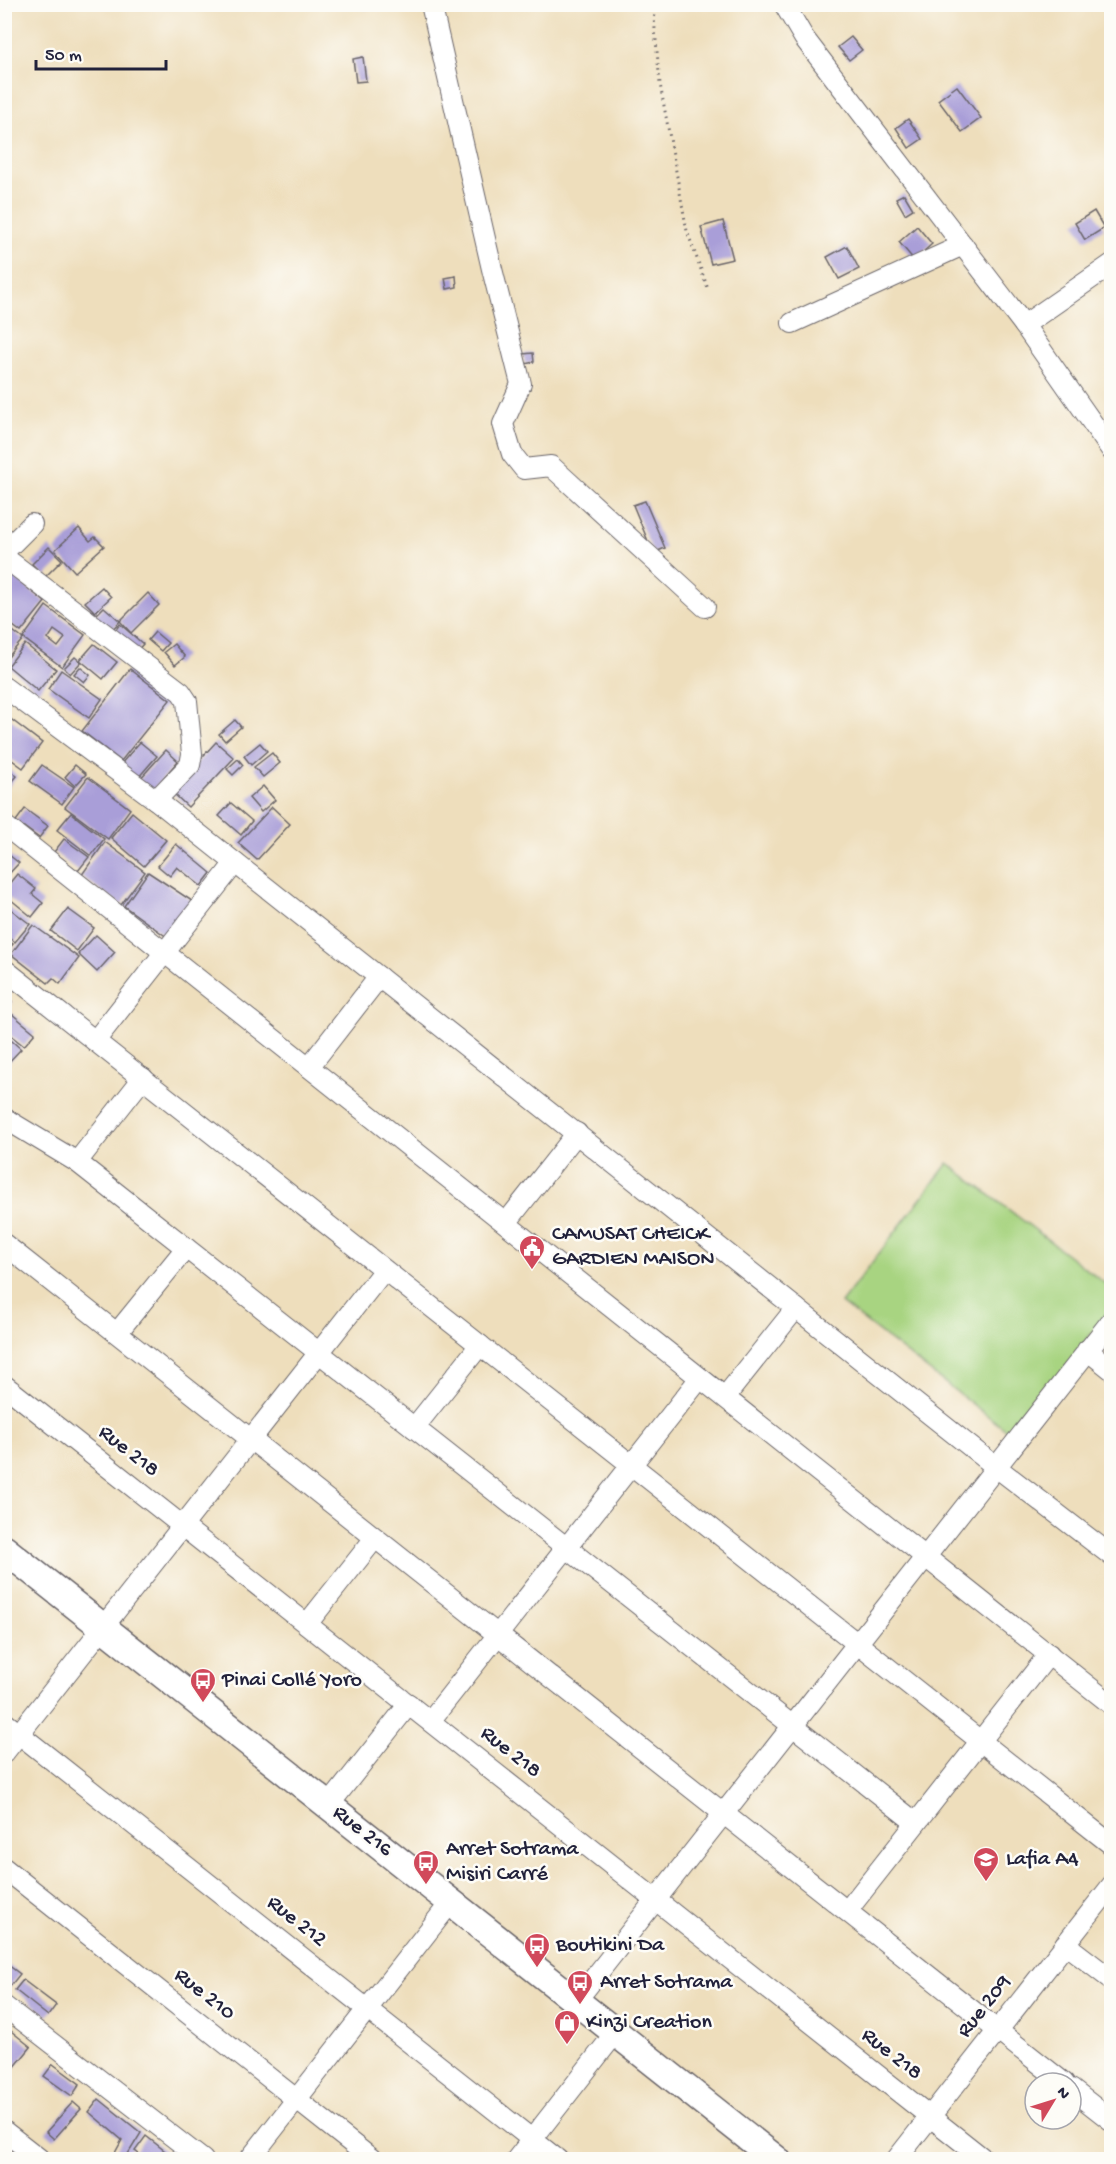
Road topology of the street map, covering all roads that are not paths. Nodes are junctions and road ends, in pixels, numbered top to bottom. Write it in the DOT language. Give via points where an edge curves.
graph roads {
  1 [pos="431,4"];
  2 [pos="784,4"];
  3 [pos="963,245"];
  4 [pos="1112,264"];
  5 [pos="792,323"];
  6 [pos="1024,325"];
  7 [pos="1112,451"];
  8 [pos="32,524"];
  9 [pos="4,552"];
  10 [pos="4,557"];
  11 [pos="705,607"];
  12 [pos="4,687"];
  13 [pos="156,800"];
  14 [pos="4,825"];
  15 [pos="236,863"];
  16 [pos="165,953"];
  17 [pos="4,969"];
  18 [pos="379,977"];
  19 [pos="95,1041"];
  20 [pos="309,1067"];
  21 [pos="142,1078"];
  22 [pos="4,1118"];
  23 [pos="576,1133"];
  24 [pos="77,1162"];
  25 [pos="506,1224"];
  26 [pos="4,1244"];
  27 [pos="186,1248"];
  28 [pos="384,1270"];
  29 [pos="796,1308"];
  30 [pos="1112,1320"];
  31 [pos="117,1333"];
  32 [pos="480,1345"];
  33 [pos="1087,1350"];
  34 [pos="319,1353"];
  35 [pos="1112,1370"];
  36 [pos="700,1378"];
  37 [pos="4,1385"];
  38 [pos="725,1397"];
  39 [pos="414,1428"];
  40 [pos="251,1440"];
  41 [pos="631,1465"];
  42 [pos="996,1467"];
  43 [pos="183,1526"];
  44 [pos="375,1538"];
  45 [pos="566,1548"];
  46 [pos="4,1549"];
  47 [pos="1112,1556"];
  48 [pos="926,1557"];
  49 [pos="307,1623"];
  50 [pos="103,1627"];
  51 [pos="498,1635"];
  52 [pos="857,1644"];
  53 [pos="1049,1654"];
  54 [pos="409,1704"];
  55 [pos="1112,1705"];
  56 [pos="430,1721"];
  57 [pos="792,1726"];
  58 [pos="12,1728"];
  59 [pos="981,1741"];
  60 [pos="4,1753"];
  61 [pos="329,1806"];
  62 [pos="723,1814"];
  63 [pos="916,1823"];
  64 [pos="1112,1845"];
  65 [pos="4,1868"];
  66 [pos="1112,1885"];
  67 [pos="656,1900"];
  68 [pos="451,1902"];
  69 [pos="847,1911"];
  70 [pos="1065,1944"];
  71 [pos="1112,1980"];
  72 [pos="576,2001"];
  73 [pos="4,2006"];
  74 [pos="368,2009"];
  75 [pos="997,2030"];
  76 [pos="616,2032"];
  77 [pos="1049,2071"];
  78 [pos="1083,2098"];
  79 [pos="297,2099"];
  80 [pos="930,2116"];
  81 [pos="1112,2121"];
  82 [pos="4,2130"];
  83 [pos="532,2139"];
  84 [pos="41,2160"];
  85 [pos="203,2160"];
  86 [pos="249,2160"];
  87 [pos="373,2160"];
  88 [pos="516,2160"];
  89 [pos="558,2160"];
  90 [pos="777,2160"];
  91 [pos="896,2160"];
  92 [pos="985,2160"];
  1 -- 11 [label="street" via="521,384 503,424 512,453 524,469 551,466"];
  2 -- 3 [label="street" via="804,38"];
  3 -- 5 [label="street"];
  3 -- 6 [label="street"];
  4 -- 6 [label="street"];
  6 -- 7 [label="street"];
  8 -- 9 [label="street"];
  10 -- 13 [label="street" via="181,692 187,701 190,765"];
  12 -- 13 [label="street"];
  13 -- 15 [label="street"];
  14 -- 16 [label="street"];
  15 -- 16 [label="street"];
  15 -- 18 [label="street"];
  16 -- 19 [label="street"];
  16 -- 20 [label="street"];
  17 -- 19 [label="street"];
  18 -- 20 [label="street"];
  18 -- 23 [label="street"];
  19 -- 21 [label="street"];
  20 -- 25 [label="street"];
  21 -- 24 [label="street"];
  21 -- 28 [label="street"];
  22 -- 24 [label="street"];
  23 -- 25 [label="street"];
  23 -- 29 [label="street"];
  24 -- 27 [label="street"];
  25 -- 36 [label="street"];
  26 -- 31 [label="street"];
  27 -- 31 [label="street"];
  27 -- 34 [label="street"];
  28 -- 32 [label="street"];
  28 -- 34 [label="street"];
  29 -- 38 [label="street"];
  29 -- 42 [label="street"];
  30 -- 33 [label="street"];
  31 -- 40 [label="street"];
  32 -- 39 [label="street"];
  32 -- 41 [label="street"];
  33 -- 35 [label="street"];
  33 -- 42 [label="street"];
  34 -- 39 [label="street"];
  34 -- 40 [label="street"];
  36 -- 38 [label="street"];
  36 -- 41 [label="street"];
  37 -- 43 [label="street, Rue 218"];
  38 -- 48 [label="street"];
  39 -- 45 [label="street"];
  40 -- 43 [label="street"];
  40 -- 44 [label="street"];
  41 -- 45 [label="street"];
  41 -- 52 [label="street"];
  42 -- 47 [label="street"];
  42 -- 48 [label="street"];
  43 -- 49 [label="street, Rue 218"];
  43 -- 50 [label="street"];
  44 -- 49 [label="street"];
  44 -- 51 [label="street"];
  45 -- 51 [label="street"];
  45 -- 57 [label="street"];
  46 -- 50 [label="street, Rue 216"];
  48 -- 52 [label="street"];
  48 -- 53 [label="street"];
  49 -- 54 [label="street, Rue 218"];
  50 -- 58 [label="street"];
  50 -- 61 [label="street, Rue 216"];
  51 -- 56 [label="street"];
  51 -- 62 [label="street"];
  52 -- 57 [label="street"];
  52 -- 59 [label="street"];
  53 -- 55 [label="street"];
  53 -- 59 [label="street"];
  54 -- 56 [label="street, Rue 218"];
  54 -- 61 [label="street"];
  56 -- 67 [label="street, Rue 218"];
  57 -- 62 [label="street"];
  57 -- 63 [label="street"];
  58 -- 60 [label="street"];
  58 -- 74 [label="street, Rue 212"];
  59 -- 63 [label="street"];
  59 -- 64 [label="street"];
  61 -- 68 [label="street, Rue 216"];
  62 -- 67 [label="street"];
  62 -- 69 [label="street"];
  63 -- 69 [label="street"];
  65 -- 79 [label="street, Rue 210"];
  66 -- 70 [label="street, Rue 209"];
  67 -- 72 [label="street"];
  67 -- 80 [label="street, Rue 218"];
  68 -- 72 [label="street, Rue 216"];
  68 -- 74 [label="street"];
  69 -- 75 [label="street"];
  70 -- 71 [label="street"];
  70 -- 75 [label="street, Rue 209"];
  72 -- 76 [label="street, Rue 216"];
  73 -- 85 [label="street"];
  74 -- 79 [label="street"];
  74 -- 83 [label="street, Rue 212"];
  75 -- 77 [label="street"];
  75 -- 80 [label="street, Rue 209"];
  76 -- 83 [label="street"];
  76 -- 90 [label="street, Rue 216"];
  78 -- 81 [label="street"];
  79 -- 86 [label="street"];
  79 -- 87 [label="street, Rue 210"];
  80 -- 91 [label="street, Rue 209"];
  80 -- 92 [label="street, Rue 218"];
  82 -- 84 [label="street"];
  83 -- 88 [label="street"];
  83 -- 89 [label="street, Rue 212"];
}
